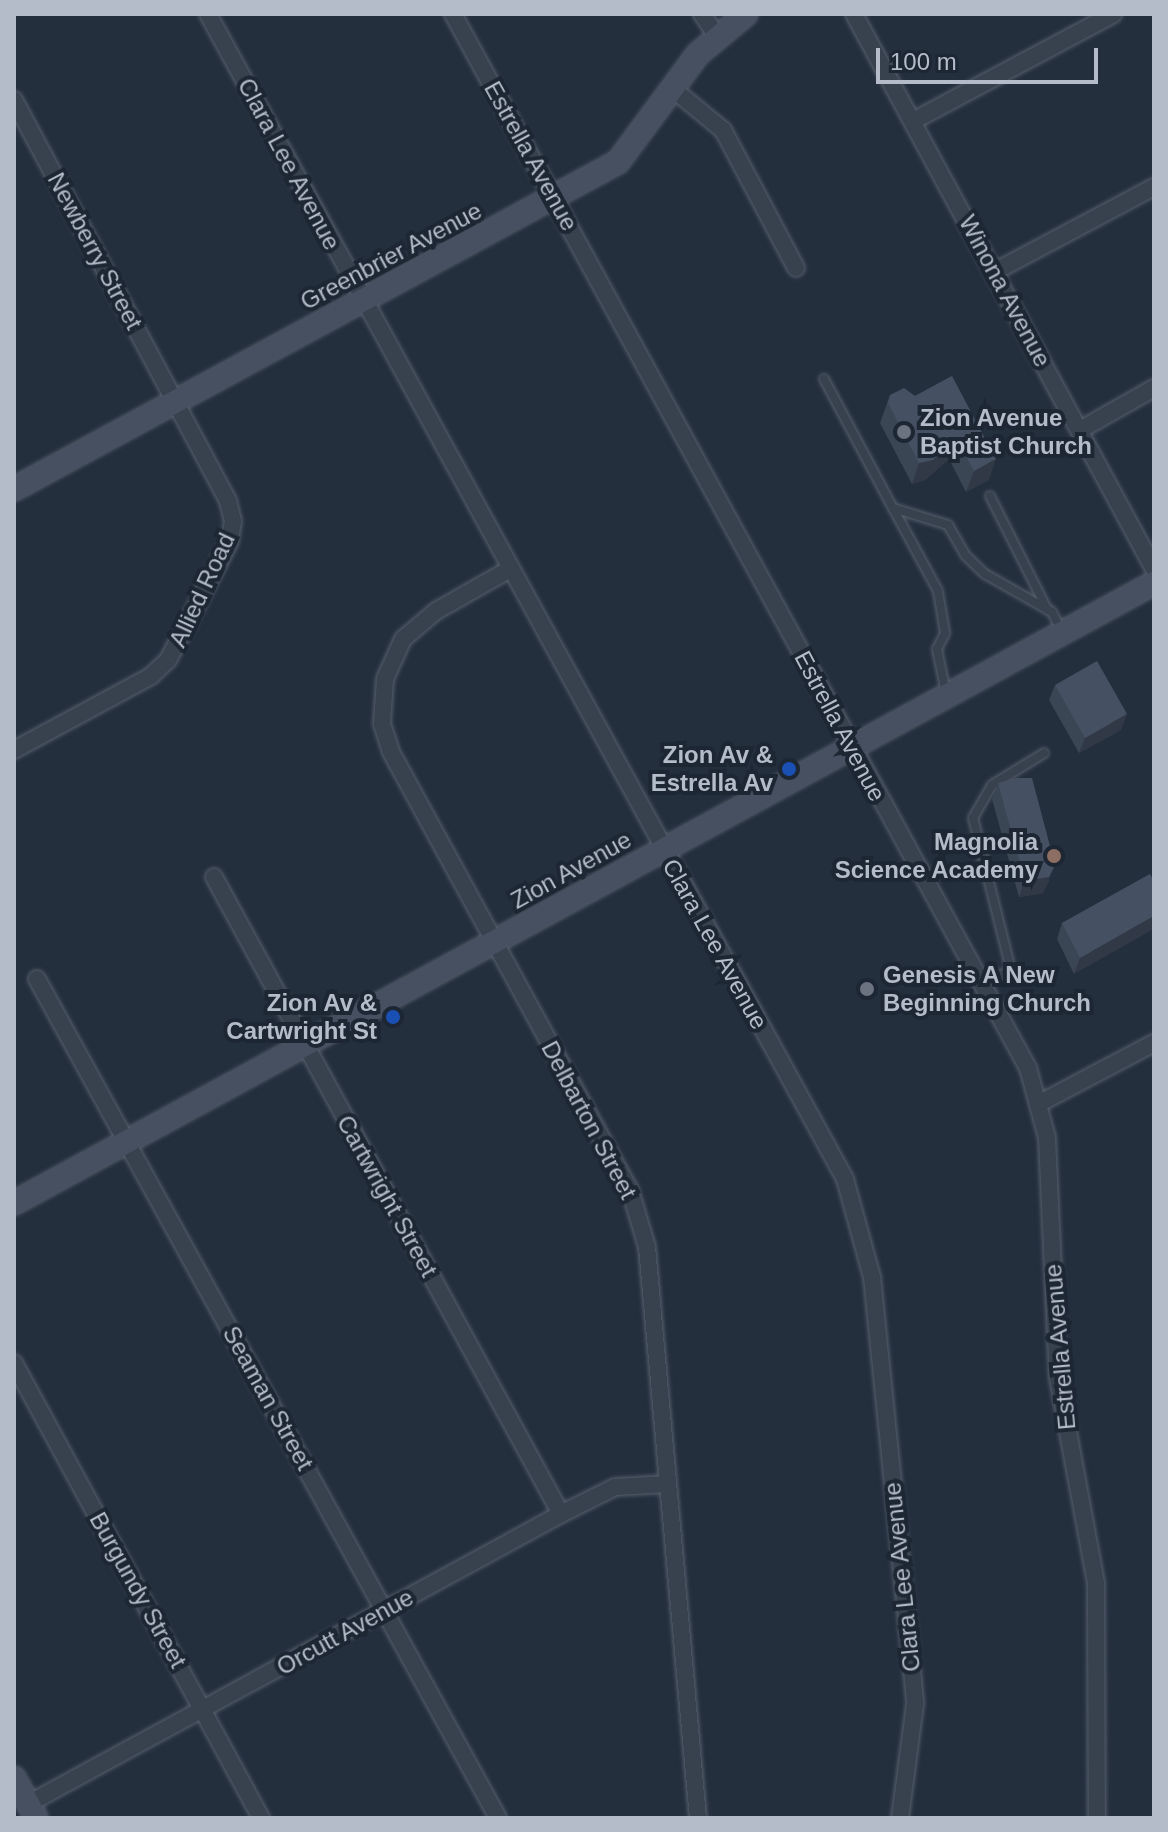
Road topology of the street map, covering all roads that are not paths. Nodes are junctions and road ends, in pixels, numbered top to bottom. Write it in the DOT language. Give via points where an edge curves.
graph roads {
  1 [pos="208,14"];
  2 [pos="453,14"];
  3 [pos="702,14"];
  4 [pos="746,14"];
  5 [pos="854,14"];
  6 [pos="1113,14"];
  7 [pos="716,35"];
  8 [pos="673,89"];
  9 [pos="14,100"];
  10 [pos="913,121"];
  11 [pos="1154,187"];
  12 [pos="554,197"];
  13 [pos="796,268"];
  14 [pos="994,272"];
  15 [pos="364,301"];
  16 [pos="824,379"];
  17 [pos="1154,388"];
  18 [pos="175,402"];
  19 [pos="1080,430"];
  20 [pos="14,489"];
  21 [pos="990,496"];
  22 [pos="893,508"];
  23 [pos="510,569"];
  24 [pos="1154,569"];
  25 [pos="1154,583"];
  26 [pos="1047,610"];
  27 [pos="1063,633"];
  28 [pos="947,695"];
  29 [pos="850,748"];
  30 [pos="14,750"];
  31 [pos="1044,753"];
  32 [pos="662,850"];
  33 [pos="214,877"];
  34 [pos="493,943"];
  35 [pos="37,979"];
  36 [pos="981,984"];
  37 [pos="1154,1043"];
  38 [pos="304,1044"];
  39 [pos="1040,1103"];
  40 [pos="127,1142"];
  41 [pos="14,1203"];
  42 [pos="14,1363"];
  43 [pos="668,1484"];
  44 [pos="561,1514"];
  45 [pos="385,1611"];
  46 [pos="202,1710"];
  47 [pos="14,1778"];
  48 [pos="32,1811"];
  49 [pos="261,1818"];
  50 [pos="498,1818"];
  51 [pos="698,1818"];
  52 [pos="900,1818"];
  53 [pos="1097,1818"];
  1 -- 15 [label="street, Clara Lee Avenue"];
  2 -- 12 [label="street, Estrella Avenue"];
  3 -- 7 [label="street"];
  4 -- 7 [label="main road, Greenbrier Avenue"];
  5 -- 10 [label="street, Winona Avenue"];
  6 -- 10 [label="street"];
  7 -- 8 [label="main road, Greenbrier Avenue"];
  8 -- 12 [label="main road, Greenbrier Avenue" via="618,162"];
  8 -- 13 [label="street" via="723,130"];
  9 -- 18 [label="street, Newberry Street"];
  10 -- 14 [label="street, Winona Avenue"];
  11 -- 14 [label="street"];
  12 -- 15 [label="main road, Greenbrier Avenue"];
  12 -- 29 [label="street, Estrella Avenue"];
  14 -- 19 [label="street, Winona Avenue"];
  15 -- 18 [label="main road, Greenbrier Avenue"];
  15 -- 23 [label="street, Clara Lee Avenue"];
  16 -- 22 [label="lane"];
  17 -- 19 [label="street"];
  18 -- 20 [label="main road, Greenbrier Avenue"];
  18 -- 30 [label="street, Allied Road" via="228,501 230,541 180,644 160,668"];
  19 -- 24 [label="street, Winona Avenue"];
  21 -- 26 [label="lane"];
  22 -- 26 [label="lane" via="948,525 965,555 985,574"];
  22 -- 28 [label="lane" via="938,591 945,633 937,649"];
  23 -- 32 [label="street, Clara Lee Avenue"];
  23 -- 34 [label="street, Delbarton Street" via="413,629 389,664 381,709 391,752"];
  25 -- 27 [label="main road, Zion Avenue"];
  26 -- 27 [label="lane"];
  27 -- 28 [label="main road, Zion Avenue"];
  28 -- 29 [label="main road, Zion Avenue"];
  29 -- 32 [label="main road, Zion Avenue"];
  29 -- 36 [label="street, Estrella Avenue"];
  31 -- 36 [label="lane" via="992,785 973,818 1011,970"];
  32 -- 34 [label="main road, Zion Avenue"];
  32 -- 52 [label="street, Clara Lee Avenue" via="845,1179 865,1241 915,1704"];
  33 -- 38 [label="street, Cartwright Street"];
  34 -- 38 [label="main road, Zion Avenue"];
  34 -- 43 [label="street, Delbarton Street" via="630,1190 647,1247"];
  35 -- 40 [label="street, Seaman Street"];
  36 -- 39 [label="street, Estrella Avenue" via="1028,1068"];
  37 -- 39 [label="street"];
  38 -- 40 [label="main road, Zion Avenue"];
  38 -- 44 [label="street, Cartwright Street"];
  39 -- 53 [label="street, Estrella Avenue" via="1047,1138 1058,1378 1096,1583"];
  40 -- 41 [label="main road, Zion Avenue"];
  40 -- 45 [label="street, Seaman Street"];
  42 -- 46 [label="street, Burgundy Street"];
  43 -- 44 [label="street, Orcutt Avenue" via="615,1487"];
  43 -- 51 [label="street, Delbarton Street"];
  44 -- 45 [label="street, Orcutt Avenue"];
  45 -- 46 [label="street, Orcutt Avenue"];
  45 -- 50 [label="street, Seaman Street"];
  46 -- 48 [label="street, Orcutt Avenue"];
  46 -- 49 [label="street, Burgundy Street"];
  47 -- 48 [label="main road"];
}
